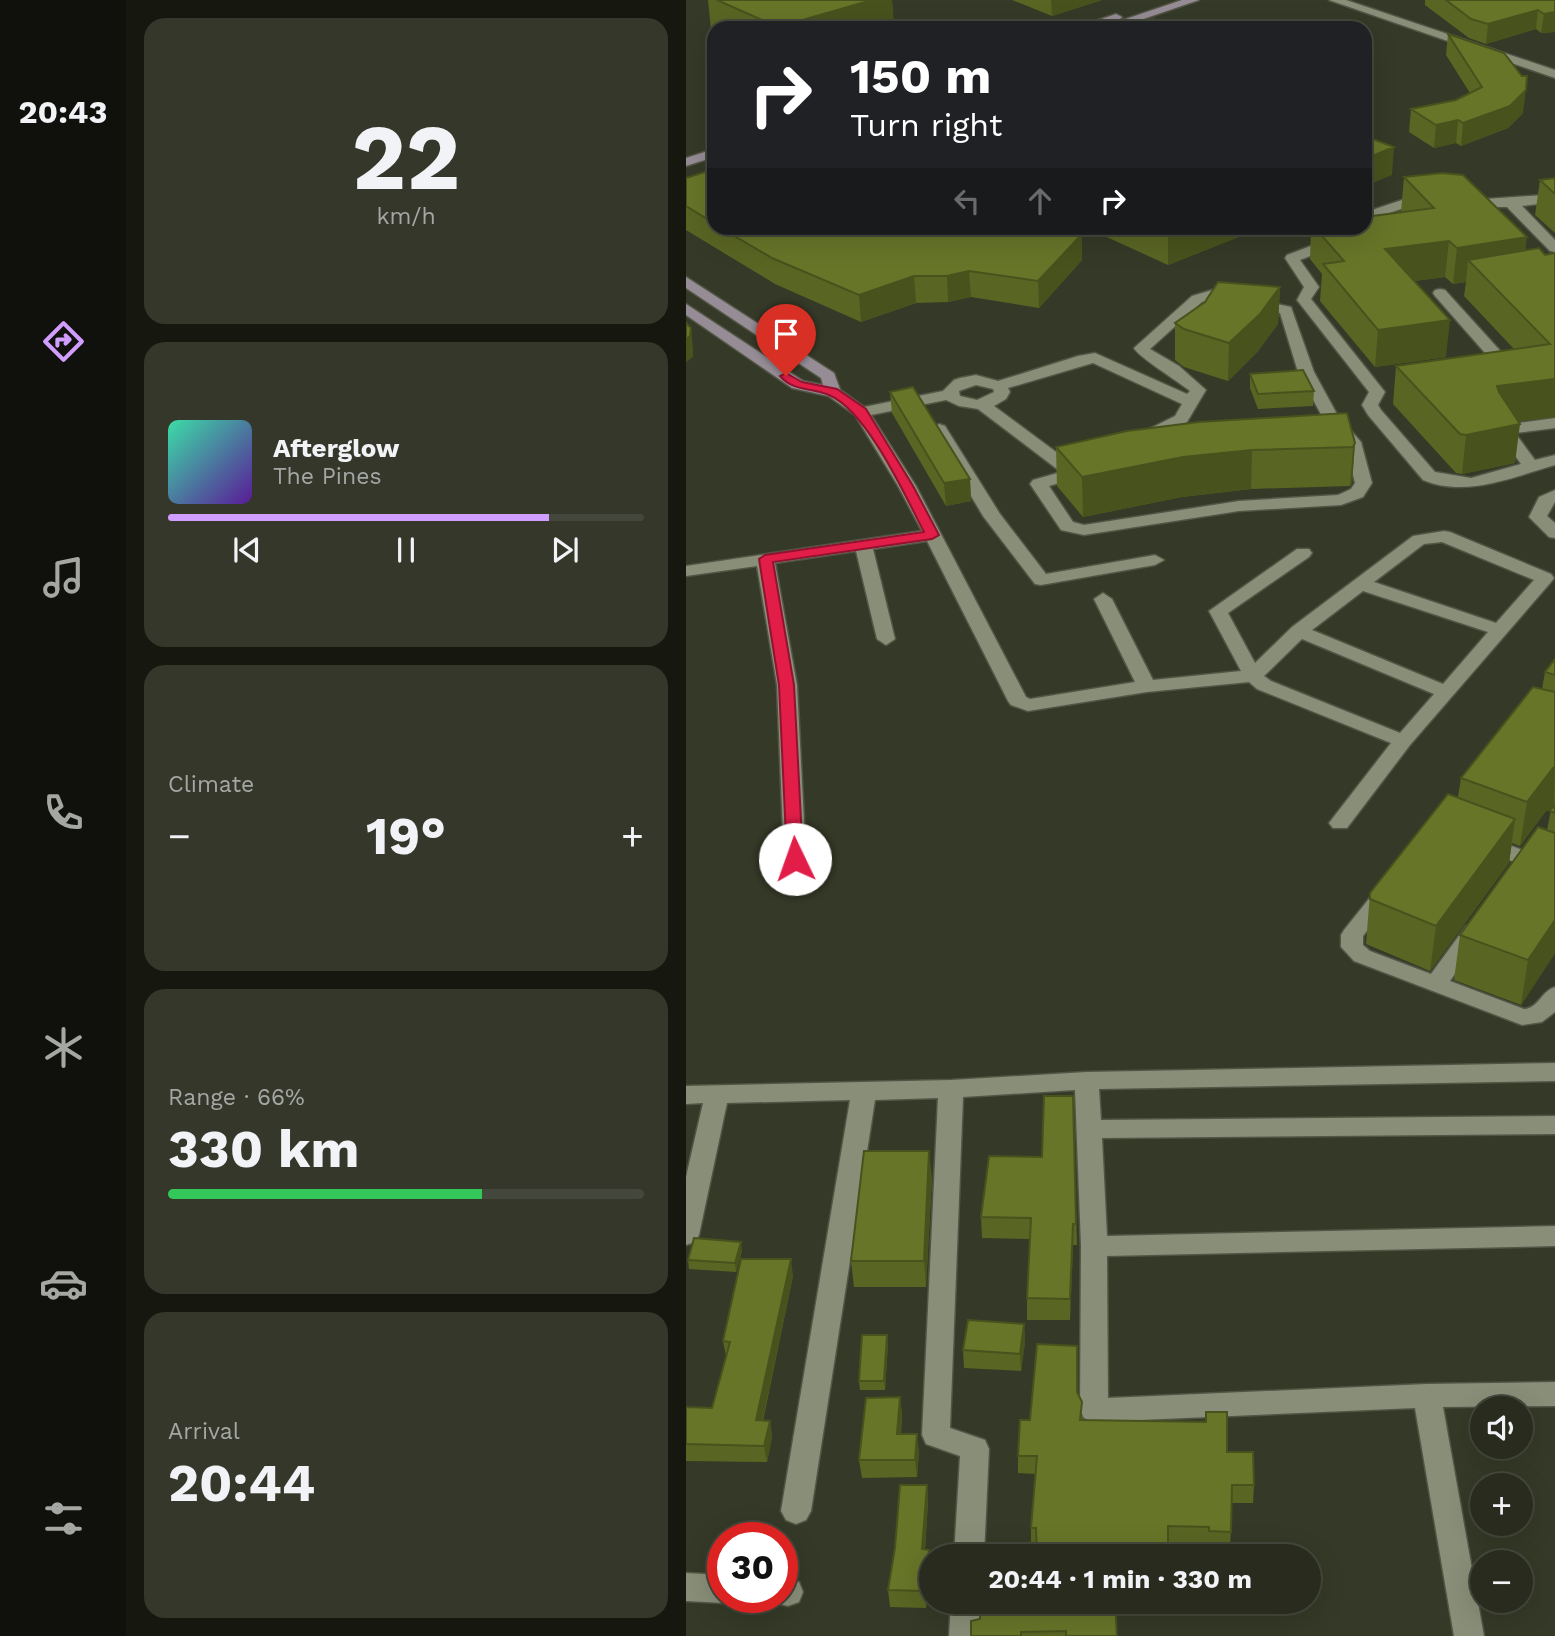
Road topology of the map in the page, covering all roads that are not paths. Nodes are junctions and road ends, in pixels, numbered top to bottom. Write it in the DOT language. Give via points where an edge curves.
graph roads {
  1 [pos="1168,0"];
  2 [pos="1192,0"];
  3 [pos="1335,0"];
  4 [pos="1103,21"];
  5 [pos="1127,21"];
  6 [pos="1555,74"];
  7 [pos="707,146"];
  8 [pos="686,153"];
  9 [pos="707,155"];
  10 [pos="686,162"];
  11 [pos="1555,198"];
  12 [pos="1511,204"];
  13 [pos="1372,227"];
  14 [pos="894,235"];
  15 [pos="1351,235"];
  16 [pos="1555,248"];
  17 [pos="916,253"];
  18 [pos="686,281"];
  19 [pos="1452,291"];
  20 [pos="686,308"];
  21 [pos="1492,376"];
  22 [pos="999,386"];
  23 [pos="833,392"];
  24 [pos="951,394"];
  25 [pos="920,401"];
  26 [pos="1191,402"];
  27 [pos="981,404"];
  28 [pos="861,412"];
  29 [pos="1555,423"];
  30 [pos="1555,460"];
  31 [pos="1531,467"];
  32 [pos="1074,473"];
  33 [pos="1555,495"];
  34 [pos="1555,533"];
  35 [pos="932,535"];
  36 [pos="863,545"];
  37 [pos="1303,553"];
  38 [pos="765,559"];
  39 [pos="1555,559"];
  40 [pos="1155,560"];
  41 [pos="686,570"];
  42 [pos="1545,578"];
  43 [pos="1361,584"];
  44 [pos="1209,593"];
  45 [pos="1103,599"];
  46 [pos="1219,611"];
  47 [pos="1499,630"];
  48 [pos="1299,631"];
  49 [pos="886,639"];
  50 [pos="1253,676"];
  51 [pos="1147,687"];
  52 [pos="1446,692"];
  53 [pos="1403,741"];
  54 [pos="1340,823"];
  55 [pos="1463,835"];
  56 [pos="1541,838"];
  57 [pos="795,859"];
  58 [pos="1526,859"];
  59 [pos="1555,870"];
  60 [pos="1395,880"];
  61 [pos="1511,880"];
  62 [pos="1489,911"];
  63 [pos="1436,984"];
  64 [pos="1555,995"];
  65 [pos="1555,1072"];
  66 [pos="1087,1082"];
  67 [pos="951,1089"];
  68 [pos="864,1090"];
  69 [pos="717,1094"];
  70 [pos="686,1095"];
  71 [pos="1555,1125"];
  72 [pos="1089,1129"];
  73 [pos="686,1235"];
  74 [pos="1555,1236"];
  75 [pos="1094,1246"];
  76 [pos="1555,1394"];
  77 [pos="1427,1396"];
  78 [pos="796,1511"];
  79 [pos="970,1544"];
  80 [pos="686,1587"];
  81 [pos="707,1588"];
  82 [pos="965,1614"];
  83 [pos="964,1636"];
  84 [pos="1469,1636"];
  1 -- 4 [label="street"];
  2 -- 5 [label="street"];
  3 -- 6 [label="street"];
  7 -- 8 [label="street"];
  9 -- 10 [label="street"];
  11 -- 12 [label="street"];
  12 -- 13 [label="street" via="1417,199 1377,213"];
  12 -- 16 [label="street"];
  14 -- 17 [label="street" via="889,256"];
  15 -- 31 [label="street" via="1292,258 1312,287 1304,300 1383,391 1370,405 1374,412 1436,479 1471,483"];
  18 -- 23 [label="street" via="828,376"];
  19 -- 21 [label="street" via="1440,293 1508,369"];
  20 -- 23 [label="street" via="798,385"];
  22 -- 24 [label="street" via="968,381 955,386"];
  22 -- 26 [label="street" via="1095,358"];
  22 -- 27 [label="street" via="1000,396"];
  23 -- 28 [label="street"];
  24 -- 25 [label="street"];
  24 -- 27 [label="street" via="964,403"];
  25 -- 28 [label="street"];
  25 -- 40 [label="street" via="992,516 1041,580"];
  26 -- 32 [label="street" via="1181,419"];
  26 -- 32 [label="street" via="1198,390 1143,352 1145,343 1203,296 1224,295 1286,310 1306,372 1331,418 1353,442 1364,483 1357,493 1341,500 1239,506 1084,530 1067,526 1039,487 1042,482"];
  27 -- 32 [label="street"];
  28 -- 35 [label="street"];
  29 -- 31 [label="street" via="1504,429"];
  30 -- 31 [label="street"];
  33 -- 34 [label="street" via="1547,498 1538,517"];
  35 -- 36 [label="street"];
  35 -- 51 [label="street" via="1018,701 1028,705"];
  36 -- 38 [label="street"];
  36 -- 49 [label="street"];
  37 -- 46 [label="street"];
  38 -- 41 [label="street"];
  38 -- 57 [label="street" via="786,685"];
  39 -- 42 [label="street"];
  42 -- 43 [label="street" via="1444,536 1419,540"];
  42 -- 47 [label="street"];
  43 -- 47 [label="street"];
  43 -- 48 [label="street"];
  44 -- 46 [label="street"];
  45 -- 51 [label="street"];
  46 -- 50 [label="street"];
  47 -- 52 [label="street"];
  48 -- 50 [label="street"];
  48 -- 52 [label="street"];
  50 -- 51 [label="street"];
  50 -- 53 [label="street" via="1264,685"];
  52 -- 53 [label="street"];
  53 -- 54 [label="street"];
  55 -- 58 [label="street"];
  56 -- 58 [label="street"];
  58 -- 59 [label="street"];
  58 -- 61 [label="street"];
  60 -- 63 [label="street" via="1352,935 1352,947 1362,956"];
  62 -- 63 [label="street"];
  63 -- 64 [label="street" via="1522,1017 1542,1013"];
  65 -- 66 [label="street"];
  66 -- 67 [label="street"];
  66 -- 72 [label="street"];
  67 -- 68 [label="street"];
  67 -- 79 [label="street" via="936,1436 975,1449"];
  68 -- 69 [label="street"];
  68 -- 78 [label="street"];
  69 -- 70 [label="street"];
  69 -- 73 [label="street"];
  71 -- 72 [label="street"];
  72 -- 75 [label="street"];
  74 -- 75 [label="street"];
  75 -- 77 [label="street" via="1094,1410"];
  76 -- 77 [label="street"];
  77 -- 84 [label="street"];
  80 -- 81 [label="street"];
  82 -- 83 [label="street"];
}
